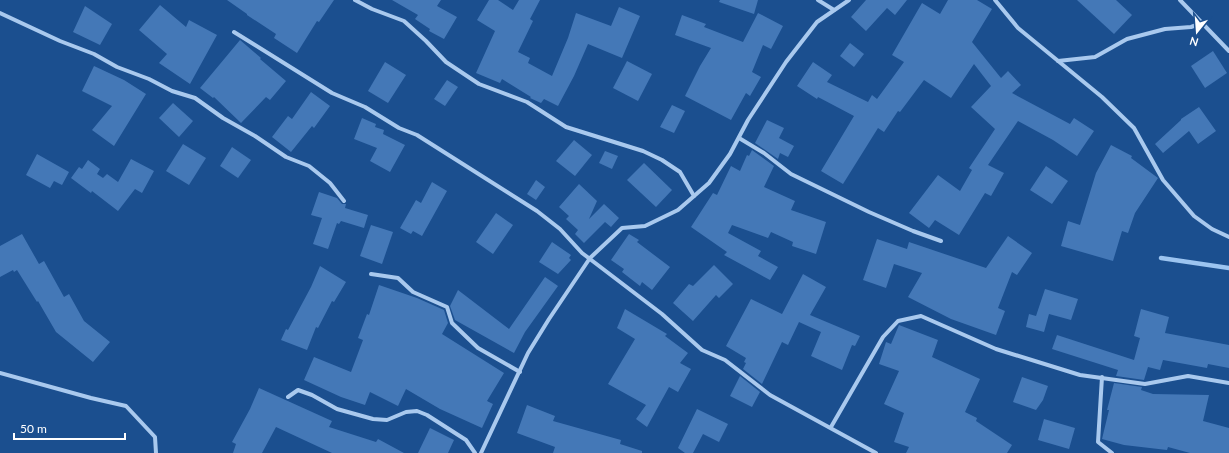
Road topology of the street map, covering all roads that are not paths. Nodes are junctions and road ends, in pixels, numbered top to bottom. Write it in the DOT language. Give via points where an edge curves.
graph roads {
  1 [pos="355,0"];
  2 [pos="818,0"];
  3 [pos="848,0"];
  4 [pos="995,0"];
  5 [pos="1180,0"];
  6 [pos="834,10"];
  7 [pos="0,13"];
  8 [pos="1202,22"];
  9 [pos="234,32"];
  10 [pos="1229,51"];
  11 [pos="1058,61"];
  12 [pos="739,138"];
  13 [pos="694,196"];
  14 [pos="344,201"];
  15 [pos="1229,237"];
  16 [pos="941,241"];
  17 [pos="590,258"];
  18 [pos="371,274"];
  19 [pos="520,372"];
  20 [pos="0,373"];
  21 [pos="1102,377"];
  22 [pos="1229,383"];
  23 [pos="288,397"];
  24 [pos="831,428"];
  25 [pos="156,453"];
  26 [pos="475,453"];
  27 [pos="481,453"];
  28 [pos="876,453"];
  29 [pos="1112,453"];
  1 -- 13 [label="street" via="404,21 446,62 479,84 527,102 566,127 643,151 662,160 680,172"];
  2 -- 6 [label="street"];
  3 -- 6 [label="street"];
  4 -- 11 [label="street" via="1018,28"];
  5 -- 8 [label="street"];
  6 -- 12 [label="street" via="816,22 786,62"];
  7 -- 14 [label="street" via="94,54 117,67 195,98 286,157 309,166 330,183"];
  8 -- 10 [label="street"];
  8 -- 11 [label="street" via="1190,27 1165,29 1127,39 1095,57"];
  9 -- 17 [label="street" via="332,93 365,107 453,157 537,211"];
  11 -- 15 [label="street" via="1102,97 1134,128 1163,180 1194,216"];
  12 -- 13 [label="street" via="709,183"];
  12 -- 16 [label="street" via="791,174 869,212"];
  13 -- 17 [label="street" via="678,210 645,226 622,228"];
  17 -- 19 [label="street" via="549,318"];
  17 -- 24 [label="street" via="662,314 702,350 725,360 770,395"];
  18 -- 19 [label="street" via="398,278 412,292 447,307 452,323 478,348"];
  19 -- 27 [label="street"];
  20 -- 25 [label="street" via="126,406 155,437"];
  21 -- 22 [label="street" via="1145,384 1188,376"];
  21 -- 24 [label="street" via="1080,375 996,349 921,316 898,321 883,337"];
  21 -- 29 [label="street" via="1098,442"];
  23 -- 26 [label="street" via="298,390 337,409 373,419 387,420 406,412 417,411 428,415 466,440"];
  24 -- 28 [label="street"];
}
